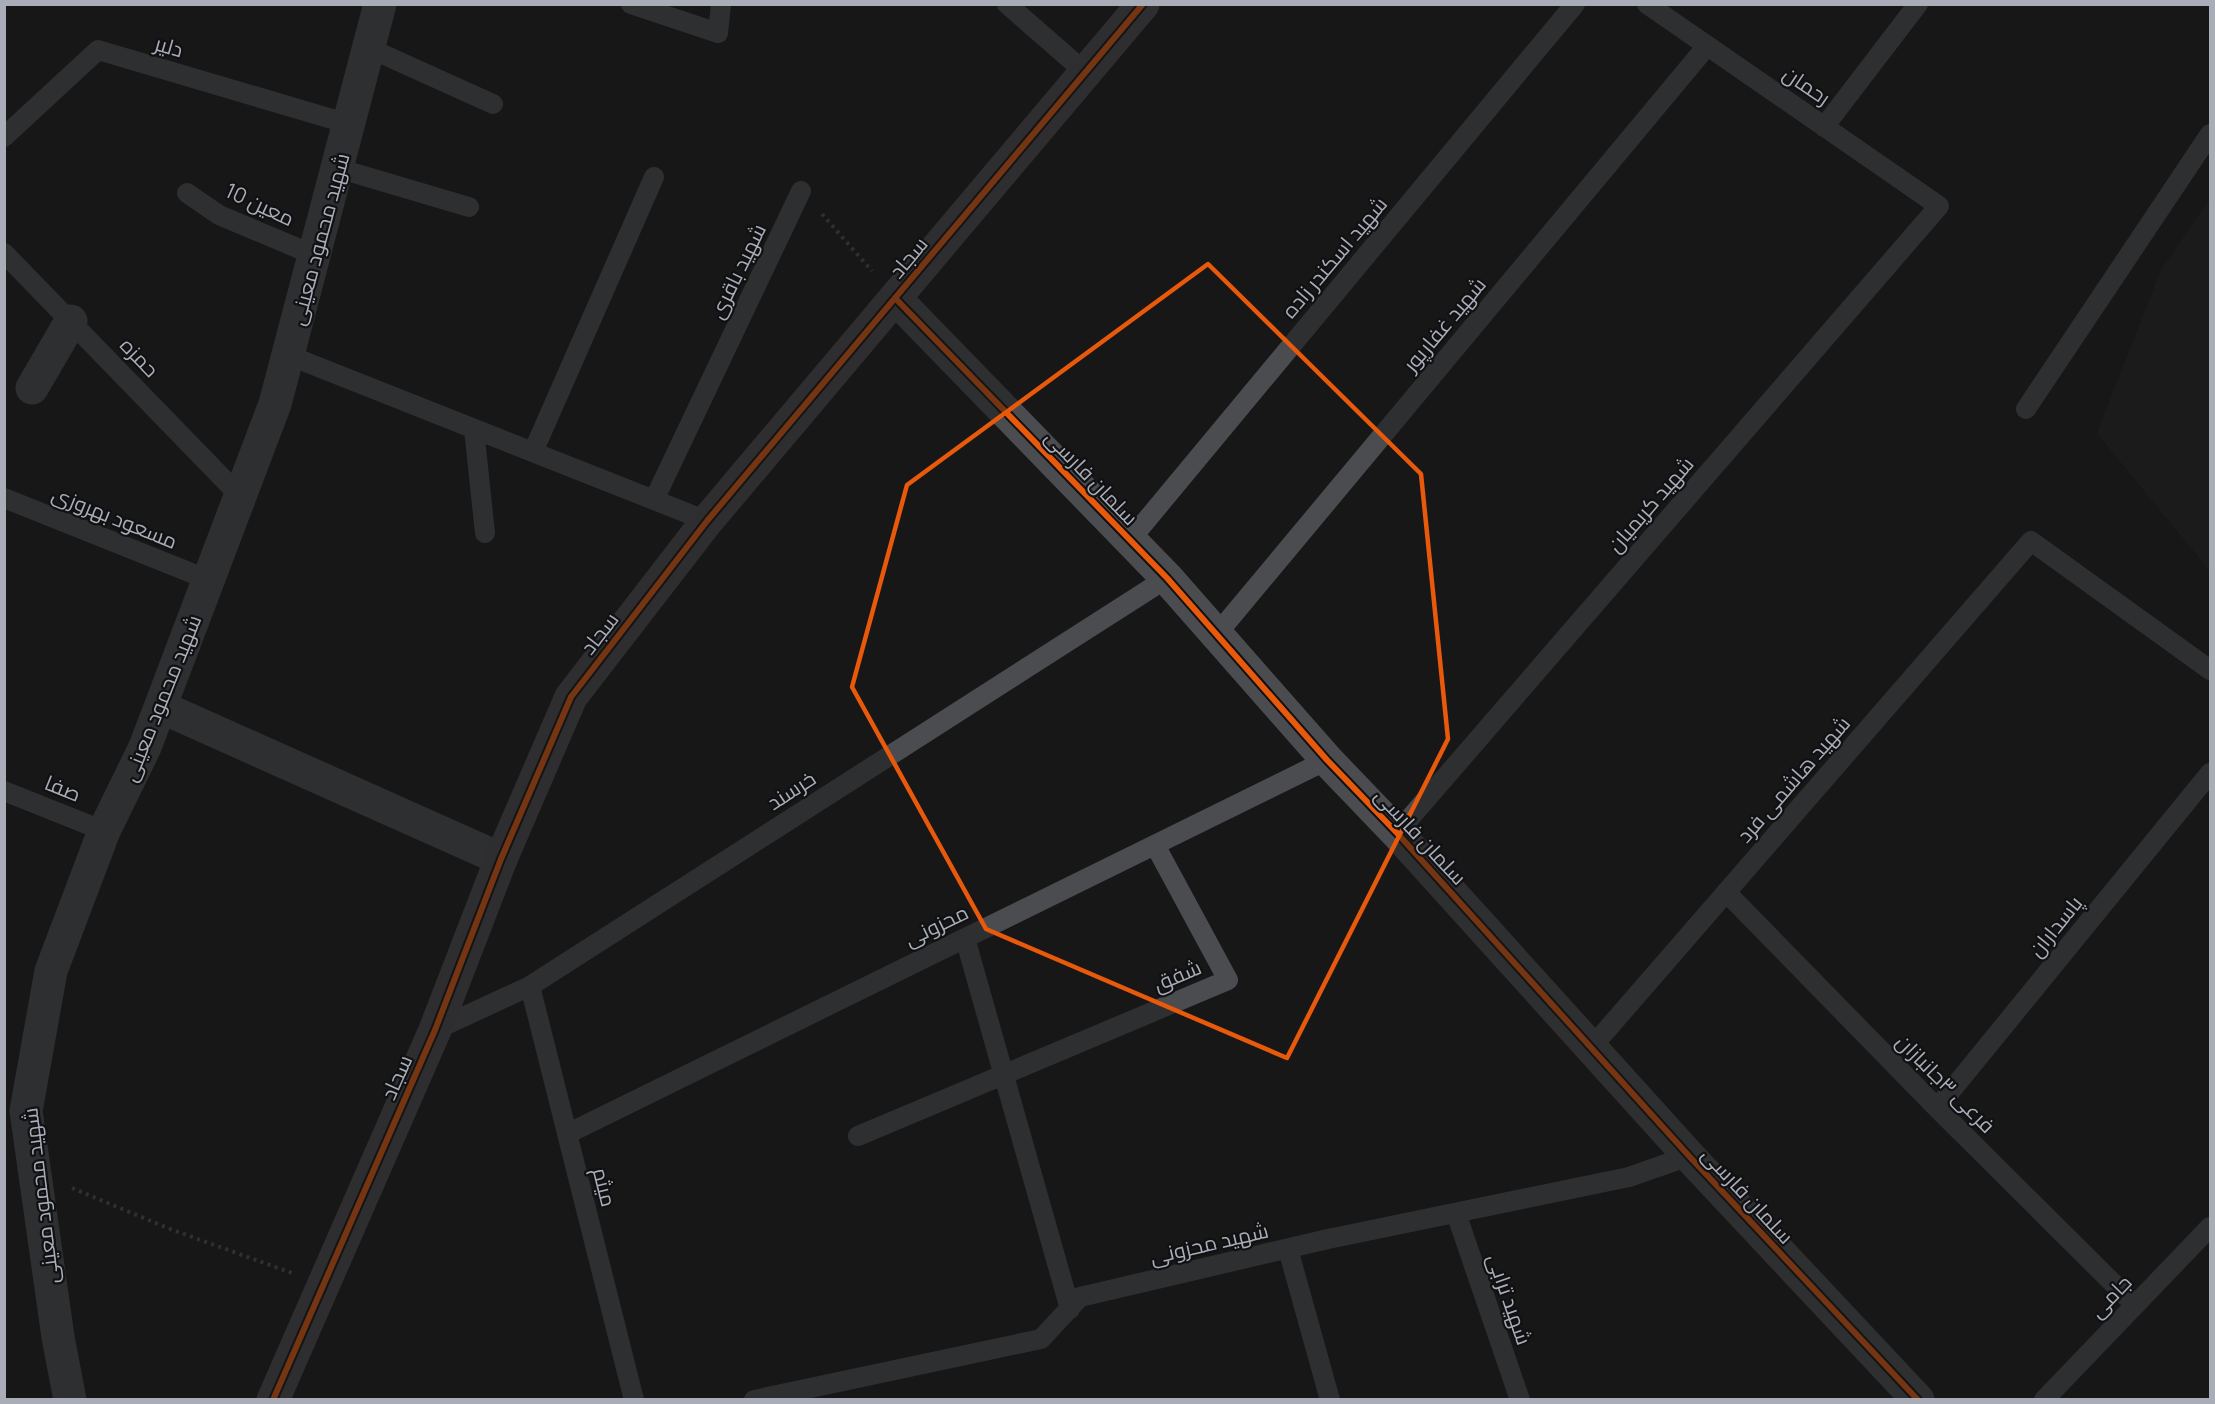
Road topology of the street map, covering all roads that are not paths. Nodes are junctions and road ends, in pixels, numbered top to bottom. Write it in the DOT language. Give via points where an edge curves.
graph roads {
  1 [pos="380,4"];
  2 [pos="631,4"];
  3 [pos="722,4"];
  4 [pos="1007,4"];
  5 [pos="1143,4"];
  6 [pos="1575,4"];
  7 [pos="1647,4"];
  8 [pos="1918,4"];
  9 [pos="1707,46"];
  10 [pos="369,48"];
  11 [pos="1086,73"];
  12 [pos="493,104"];
  13 [pos="349,124"];
  14 [pos="1824,127"];
  15 [pos="2211,134"];
  16 [pos="4,137"];
  17 [pos="337,168"];
  18 [pos="654,177"];
  19 [pos="801,191"];
  20 [pos="187,193"];
  21 [pos="1939,206"];
  22 [pos="469,207"];
  23 [pos="4,253"];
  24 [pos="314,255"];
  25 [pos="896,298"];
  26 [pos="71,321"];
  27 [pos="288,355"];
  28 [pos="32,388"];
  29 [pos="2026,409"];
  30 [pos="474,429"];
  31 [pos="533,452"];
  32 [pos="240,496"];
  33 [pos="4,498"];
  34 [pos="654,500"];
  35 [pos="707,521"];
  36 [pos="485,533"];
  37 [pos="1130,540"];
  38 [pos="1167,578"];
  39 [pos="208,580"];
  40 [pos="1217,634"];
  41 [pos="2211,670"];
  42 [pos="161,706"];
  43 [pos="1327,760"];
  44 [pos="2211,773"];
  45 [pos="4,790"];
  46 [pos="104,831"];
  47 [pos="1397,833"];
  48 [pos="1155,845"];
  49 [pos="501,859"];
  50 [pos="1726,891"];
  51 [pos="965,938"];
  52 [pos="530,986"];
  53 [pos="435,1030"];
  54 [pos="1591,1048"];
  55 [pos="1003,1075"];
  56 [pos="1937,1108"];
  57 [pos="567,1134"];
  58 [pos="858,1136"];
  59 [pos="1689,1156"];
  60 [pos="1456,1213"];
  61 [pos="2211,1227"];
  62 [pos="1288,1249"];
  63 [pos="2135,1305"];
  64 [pos="1070,1309"];
  65 [pos="70,1400"];
  66 [pos="273,1400"];
  67 [pos="634,1400"];
  68 [pos="754,1400"];
  69 [pos="1330,1400"];
  70 [pos="1520,1400"];
  71 [pos="1918,1400"];
  72 [pos="2044,1400"];
  1 -- 10 [label="street, شهید محمود معینی"];
  2 -- 3 [label="lane" via="718,33"];
  4 -- 11 [label="lane"];
  5 -- 11 [label="street, سجاد"];
  6 -- 37 [label="lane, شهید اسکندر زاده"];
  7 -- 9 [label="lane, رحمان"];
  8 -- 14 [label="lane"];
  9 -- 14 [label="lane, رحمان"];
  9 -- 40 [label="lane, شهید غفارپور"];
  10 -- 12 [label="lane"];
  10 -- 13 [label="street, شهید محمود معینی"];
  11 -- 25 [label="street, سجاد"];
  13 -- 16 [label="lane, دلیر" via="98,50"];
  13 -- 17 [label="street, شهید محمود معینی"];
  14 -- 21 [label="lane, رحمان"];
  15 -- 29 [label="lane"];
  17 -- 22 [label="lane"];
  17 -- 24 [label="street, شهید محمود معینی"];
  18 -- 31 [label="lane"];
  19 -- 34 [label="lane, شهید باقری"];
  20 -- 24 [label="lane, معین 10" via="219,215"];
  21 -- 47 [label="lane, شهید کریمیان"];
  23 -- 26 [label="lane, حمزه"];
  24 -- 27 [label="street, شهید محمود معینی"];
  25 -- 35 [label="street, سجاد"];
  25 -- 37 [label="street, سلمان فارسی"];
  26 -- 28 [label="street"];
  26 -- 32 [label="lane, حمزه"];
  27 -- 30 [label="lane"];
  27 -- 32 [label="street, شهید محمود معینی" via="275,404"];
  30 -- 31 [label="lane"];
  30 -- 36 [label="lane"];
  31 -- 34 [label="lane"];
  32 -- 39 [label="street, شهید محمود معینی"];
  33 -- 39 [label="lane, مسعود بهروزی"];
  34 -- 35 [label="lane"];
  35 -- 49 [label="street, سجاد" via="571,697"];
  37 -- 38 [label="street, سلمان فارسی"];
  38 -- 40 [label="street, سلمان فارسی"];
  38 -- 52 [label="lane, خرسند"];
  39 -- 42 [label="street, شهید محمود معینی"];
  40 -- 43 [label="street, سلمان فارسی"];
  41 -- 50 [label="lane, شهید هاشمی فرد" via="2031,541"];
  42 -- 46 [label="street, شهید محمود معینی"];
  42 -- 49 [label="street"];
  43 -- 47 [label="street, سلمان فارسی"];
  43 -- 48 [label="lane, محزونی"];
  44 -- 56 [label="lane, پاسداران"];
  45 -- 46 [label="lane, صفا"];
  46 -- 65 [label="street, شهید محمود معینی" via="51,971 26,1112"];
  47 -- 54 [label="street, سلمان فارسی"];
  48 -- 51 [label="lane, محزونی"];
  48 -- 55 [label="lane, شفق" via="1228,980"];
  49 -- 53 [label="street, سجاد"];
  50 -- 54 [label="lane, شهید هاشمی فرد"];
  50 -- 56 [label="lane, فرعی ۳جانبازان"];
  51 -- 55 [label="lane"];
  51 -- 57 [label="lane, محزونی"];
  52 -- 53 [label="lane, خرسند"];
  52 -- 57 [label="lane, میثم"];
  53 -- 66 [label="street, سجاد"];
  54 -- 59 [label="street, سلمان فارسی"];
  55 -- 58 [label="lane"];
  55 -- 64 [label="lane"];
  56 -- 63 [label="lane, فرعی ۳جانبازان"];
  57 -- 67 [label="lane, میثم"];
  59 -- 60 [label="lane, شهید محزونی" via="1629,1177"];
  59 -- 71 [label="street, سلمان فارسی"];
  60 -- 62 [label="lane, شهید محزونی"];
  60 -- 70 [label="lane, شهید ترابی"];
  61 -- 63 [label="lane, جامی"];
  62 -- 64 [label="lane, شهید محزونی" via="1080,1297"];
  62 -- 69 [label="lane"];
  63 -- 72 [label="lane, جامی"];
  64 -- 68 [label="lane, شهید محزونی" via="1041,1339"];
}
